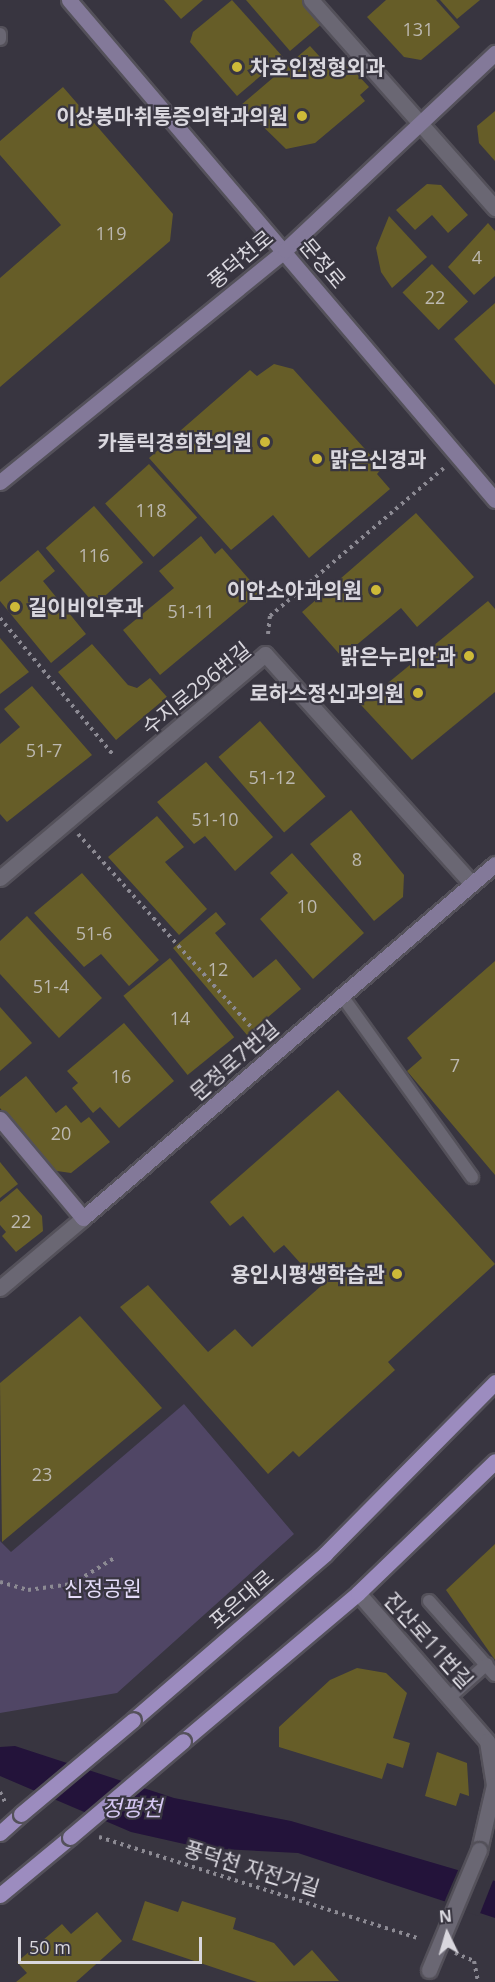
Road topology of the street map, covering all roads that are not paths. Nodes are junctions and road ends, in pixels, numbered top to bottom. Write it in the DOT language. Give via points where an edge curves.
graph roads {
  1 [pos="69,0"];
  2 [pos="311,0"];
  3 [pos="0,34"];
  4 [pos="0,39"];
  5 [pos="495,53"];
  6 [pos="419,123"];
  7 [pos="495,208"];
  8 [pos="285,250"];
  9 [pos="2,476"];
  10 [pos="495,500"];
  11 [pos="495,864"];
  12 [pos="0,878"];
  13 [pos="472,884"];
  14 [pos="342,996"];
  15 [pos="0,1119"];
  16 [pos="472,1177"];
  17 [pos="82,1218"];
  18 [pos="0,1288"];
  19 [pos="495,1382"];
  20 [pos="495,1461"];
  21 [pos="358,1593"];
  22 [pos="429,1601"];
  23 [pos="487,1664"];
  24 [pos="495,1675"];
  25 [pos="451,1696"];
  26 [pos="0,1833"];
  27 [pos="0,1895"];
  28 [pos="427,1976"];
  1 -- 8 [label="street, 문정로"];
  2 -- 6 [label="street"];
  3 -- 4 [label="lane"];
  5 -- 6 [label="street, 풍덕천로"];
  6 -- 7 [label="street"];
  6 -- 8 [label="street, 풍덕천로"];
  8 -- 9 [label="street, 풍덕천로"];
  8 -- 10 [label="street, 문정로"];
  11 -- 13 [label="street, 문정로7번길"];
  12 -- 13 [label="street, 수지로296번길" via="265,654"];
  13 -- 14 [label="street, 문정로7번길"];
  14 -- 16 [label="lane"];
  14 -- 17 [label="street, 문정로7번길"];
  15 -- 17 [label="street"];
  17 -- 18 [label="street, 문정로7번길"];
  19 -- 26 [label="main road, 포은대로, bridge" via="325,1554"];
  20 -- 21 [label="main road"];
  21 -- 25 [label="street, 진산로11번길"];
  21 -- 27 [label="main road, bridge"];
  22 -- 23 [label="lane"];
  23 -- 24 [label="lane"];
  23 -- 25 [label="lane"];
  25 -- 28 [label="street, 진산로11번길, bridge" via="488,1741 493,1762 492,1810"];
}
